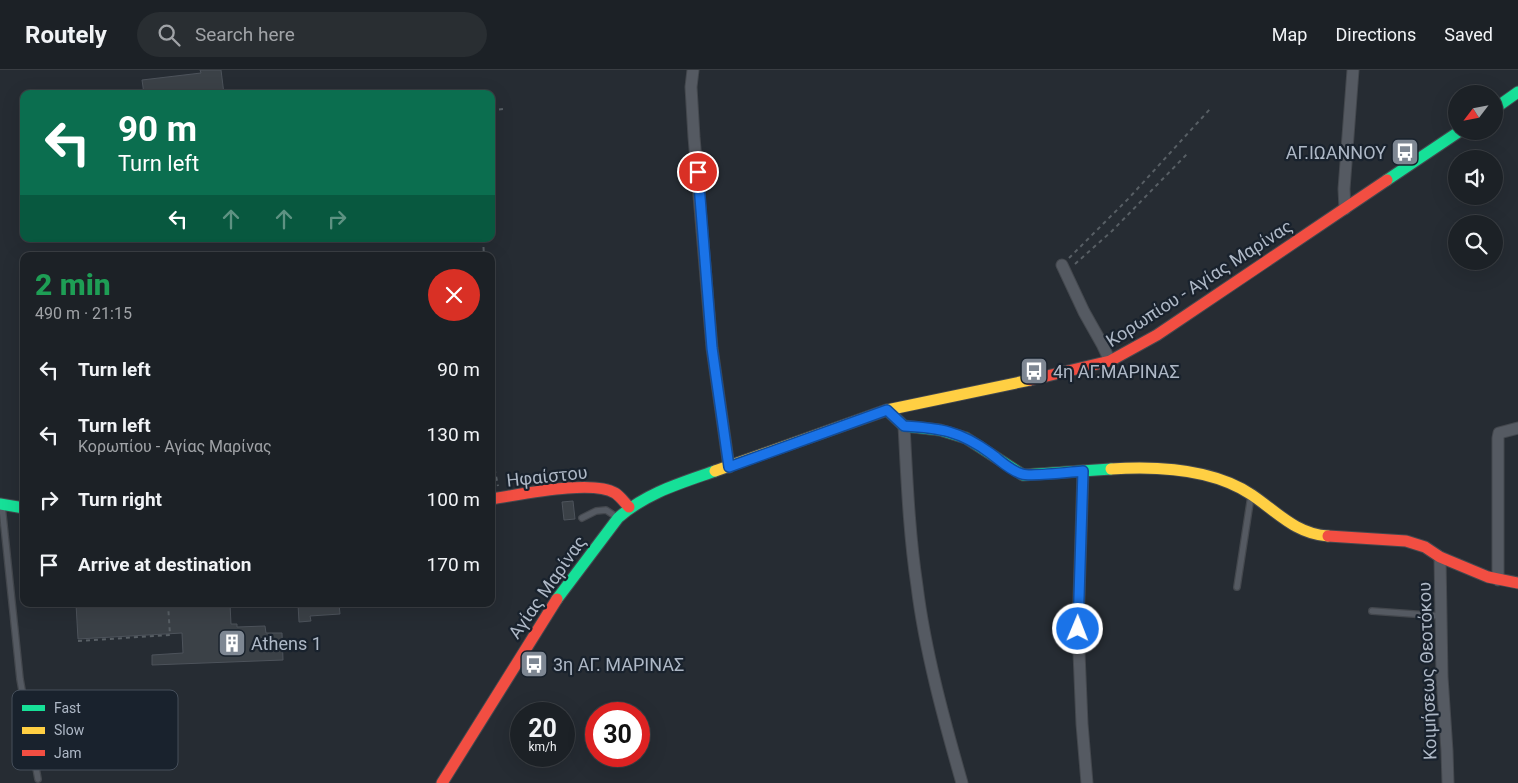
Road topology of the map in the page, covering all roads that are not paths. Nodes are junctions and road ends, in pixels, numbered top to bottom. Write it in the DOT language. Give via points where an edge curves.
graph roads {
  1 [pos="693,70"];
  2 [pos="1353,70"];
  3 [pos="1518,92"];
  4 [pos="1503,102"];
  5 [pos="1448,139"];
  6 [pos="1345,209"];
  7 [pos="1064,268"];
  8 [pos="1110,361"];
  9 [pos="887,410"];
  10 [pos="904,426"];
  11 [pos="1518,428"];
  12 [pos="729,467"];
  13 [pos="1083,471"];
  14 [pos="1251,494"];
  15 [pos="496,498"];
  16 [pos="1,504"];
  17 [pos="20,507"];
  18 [pos="629,508"];
  19 [pos="582,518"];
  20 [pos="618,518"];
  21 [pos="1440,557"];
  22 [pos="1498,580"];
  23 [pos="1518,583"];
  24 [pos="1237,587"];
  25 [pos="1372,611"];
  26 [pos="1441,616"];
  27 [pos="22,690"];
  28 [pos="36,770"];
  29 [pos="38,779"];
  30 [pos="442,783"];
  31 [pos="962,783"];
  32 [pos="1087,783"];
  33 [pos="1448,783"];
  1 -- 12 [label="street" via="694,137 712,348"];
  2 -- 6 [label="street"];
  3 -- 4 [label="main road"];
  5 -- 6 [label="main road, Κορωπίου - Αγίας Μαρίνας"];
  6 -- 8 [label="main road, Κορωπίου - Αγίας Μαρίνας" via="1157,335"];
  7 -- 8 [label="street"];
  8 -- 9 [label="main road, Κορωπίου - Αγίας Μαρίνας"];
  9 -- 10 [label="main road"];
  9 -- 12 [label="main road, Κορωπίου - Αγίας Μαρίνας"];
  10 -- 13 [label="main road" via="936,428 959,434 1023,475"];
  10 -- 31 [label="street" via="909,525 917,588 944,721"];
  11 -- 22 [label="street" via="1499,433 1498,438"];
  12 -- 18 [label="main road, Αγίας Μαρίνας" via="654,493"];
  13 -- 14 [label="main road" via="1132,468 1180,471 1214,476"];
  13 -- 32 [label="street" via="1078,629"];
  14 -- 21 [label="main road" via="1281,518 1315,535 1406,541 1425,547"];
  14 -- 24 [label="lane"];
  15 -- 18 [label="main road, Ηφαίστου" via="559,488 601,488 616,493"];
  16 -- 17 [label="main road"];
  16 -- 27 [label="lane"];
  18 -- 20 [label="main road, Αγίας Μαρίνας"];
  19 -- 20 [label="lane" via="606,510"];
  20 -- 30 [label="main road, Αγίας Μαρίνας" via="554,604"];
  21 -- 22 [label="main road"];
  21 -- 26 [label="street, Κοιμήσεως Θεοτόκου"];
  22 -- 23 [label="main road"];
  25 -- 26 [label="lane"];
  26 -- 33 [label="street, Κοιμήσεως Θεοτόκου"];
  28 -- 29 [label="lane"];
}
